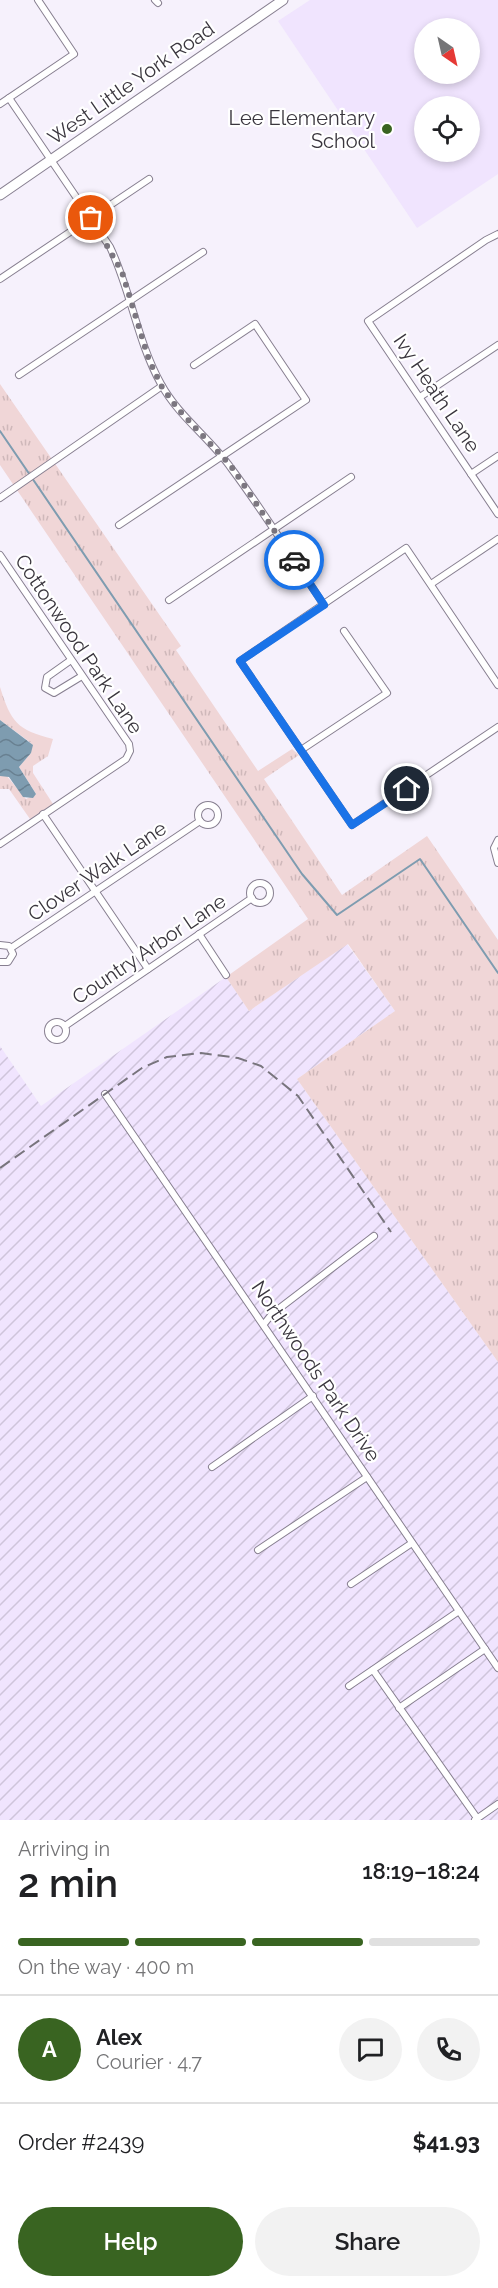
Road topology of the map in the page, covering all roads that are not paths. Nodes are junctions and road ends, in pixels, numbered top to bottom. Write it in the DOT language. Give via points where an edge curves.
graph roads {
  1 [pos="38,0"];
  2 [pos="283,0"];
  3 [pos="9,98"];
  4 [pos="0,104"];
  5 [pos="52,159"];
  6 [pos="149,179"];
  7 [pos="0,195"];
  8 [pos="91,218"];
  9 [pos="498,234"];
  10 [pos="203,252"];
  11 [pos="0,279"];
  12 [pos="130,300"];
  13 [pos="498,345"];
  14 [pos="194,365"];
  15 [pos="19,375"];
  16 [pos="162,387"];
  17 [pos="420,398"];
  18 [pos="222,456"];
  19 [pos="498,456"];
  20 [pos="471,474"];
  21 [pos="351,477"];
  22 [pos="0,498"];
  23 [pos="498,514"];
  24 [pos="119,525"];
  25 [pos="273,530"];
  26 [pos="498,539"];
  27 [pos="0,555"];
  28 [pos="431,584"];
  29 [pos="169,600"];
  30 [pos="324,605"];
  31 [pos="344,631"];
  32 [pos="71,660"];
  33 [pos="82,676"];
  34 [pos="498,685"];
  35 [pos="498,727"];
  36 [pos="301,750"];
  37 [pos="44,814"];
  38 [pos="200,821"];
  39 [pos="498,840"];
  40 [pos="0,844"];
  41 [pos="498,863"];
  42 [pos="96,891"];
  43 [pos="252,898"];
  44 [pos="199,934"];
  45 [pos="0,945"];
  46 [pos="11,948"];
  47 [pos="0,962"];
  48 [pos="148,969"];
  49 [pos="226,975"];
  50 [pos="64,1026"];
  51 [pos="105,1094"];
  52 [pos="374,1236"];
  53 [pos="264,1324"];
  54 [pos="313,1396"];
  55 [pos="213,1467"];
  56 [pos="368,1477"];
  57 [pos="412,1543"];
  58 [pos="258,1550"];
  59 [pos="351,1584"];
  60 [pos="459,1611"];
  61 [pos="485,1649"];
  62 [pos="498,1668"];
  63 [pos="372,1670"];
  64 [pos="349,1686"];
  65 [pos="399,1708"];
  66 [pos="498,1804"];
  67 [pos="479,1819"];
  1 -- 3 [label="street" via="74,54"];
  2 -- 5 [label="main road, West Little York Road"];
  3 -- 4 [label="street"];
  3 -- 5 [label="street"];
  5 -- 7 [label="main road, West Little York Road"];
  5 -- 8 [label="street"];
  6 -- 8 [label="street"];
  8 -- 11 [label="street"];
  8 -- 12 [label="street" via="122,272"];
  9 -- 17 [label="street, Ivy Heath Lane" via="368,321"];
  10 -- 12 [label="street"];
  12 -- 15 [label="street"];
  12 -- 16 [label="street"];
  13 -- 17 [label="street"];
  14 -- 18 [label="street" via="255,324 306,400"];
  16 -- 18 [label="street"];
  16 -- 22 [label="street"];
  17 -- 20 [label="street, Ivy Heath Lane"];
  18 -- 24 [label="street"];
  18 -- 25 [label="street"];
  19 -- 20 [label="street"];
  20 -- 23 [label="street, Ivy Heath Lane"];
  21 -- 25 [label="street"];
  25 -- 29 [label="street"];
  25 -- 30 [label="street"];
  26 -- 28 [label="street"];
  27 -- 32 [label="street, Cottonwood Park Lane"];
  28 -- 30 [label="street" via="406,548"];
  28 -- 34 [label="street"];
  30 -- 36 [label="street" via="240,661"];
  31 -- 36 [label="street" via="387,693"];
  32 -- 33 [label="street, Cottonwood Park Lane"];
  32 -- 33 [label="street" via="47,677 45,688 54,693"];
  33 -- 37 [label="street, Cottonwood Park Lane" via="130,751 126,759"];
  35 -- 36 [label="street" via="352,825"];
  37 -- 40 [label="street"];
  37 -- 42 [label="street"];
  38 -- 42 [label="street, Clover Walk Lane"];
  39 -- 41 [label="street" via="494,848"];
  42 -- 46 [label="street, Clover Walk Lane"];
  42 -- 48 [label="street"];
  43 -- 44 [label="street, Country Arbor Lane"];
  44 -- 48 [label="street, Country Arbor Lane"];
  44 -- 49 [label="street"];
  45 -- 46 [label="street"];
  46 -- 47 [label="street, Clover Walk Lane" via="10,960"];
  48 -- 50 [label="street, Country Arbor Lane"];
  51 -- 53 [label="street, Northwoods Park Drive"];
  52 -- 53 [label="street"];
  53 -- 54 [label="street, Northwoods Park Drive"];
  54 -- 55 [label="street"];
  54 -- 56 [label="street, Northwoods Park Drive"];
  56 -- 57 [label="street, Northwoods Park Drive"];
  56 -- 58 [label="street"];
  57 -- 59 [label="street"];
  57 -- 60 [label="street, Northwoods Park Drive"];
  60 -- 61 [label="street, Northwoods Park Drive"];
  60 -- 63 [label="street"];
  61 -- 62 [label="street, Northwoods Park Drive"];
  61 -- 65 [label="street"];
  63 -- 64 [label="street"];
  63 -- 65 [label="street"];
  65 -- 67 [label="street"];
  66 -- 67 [label="street"];
}
